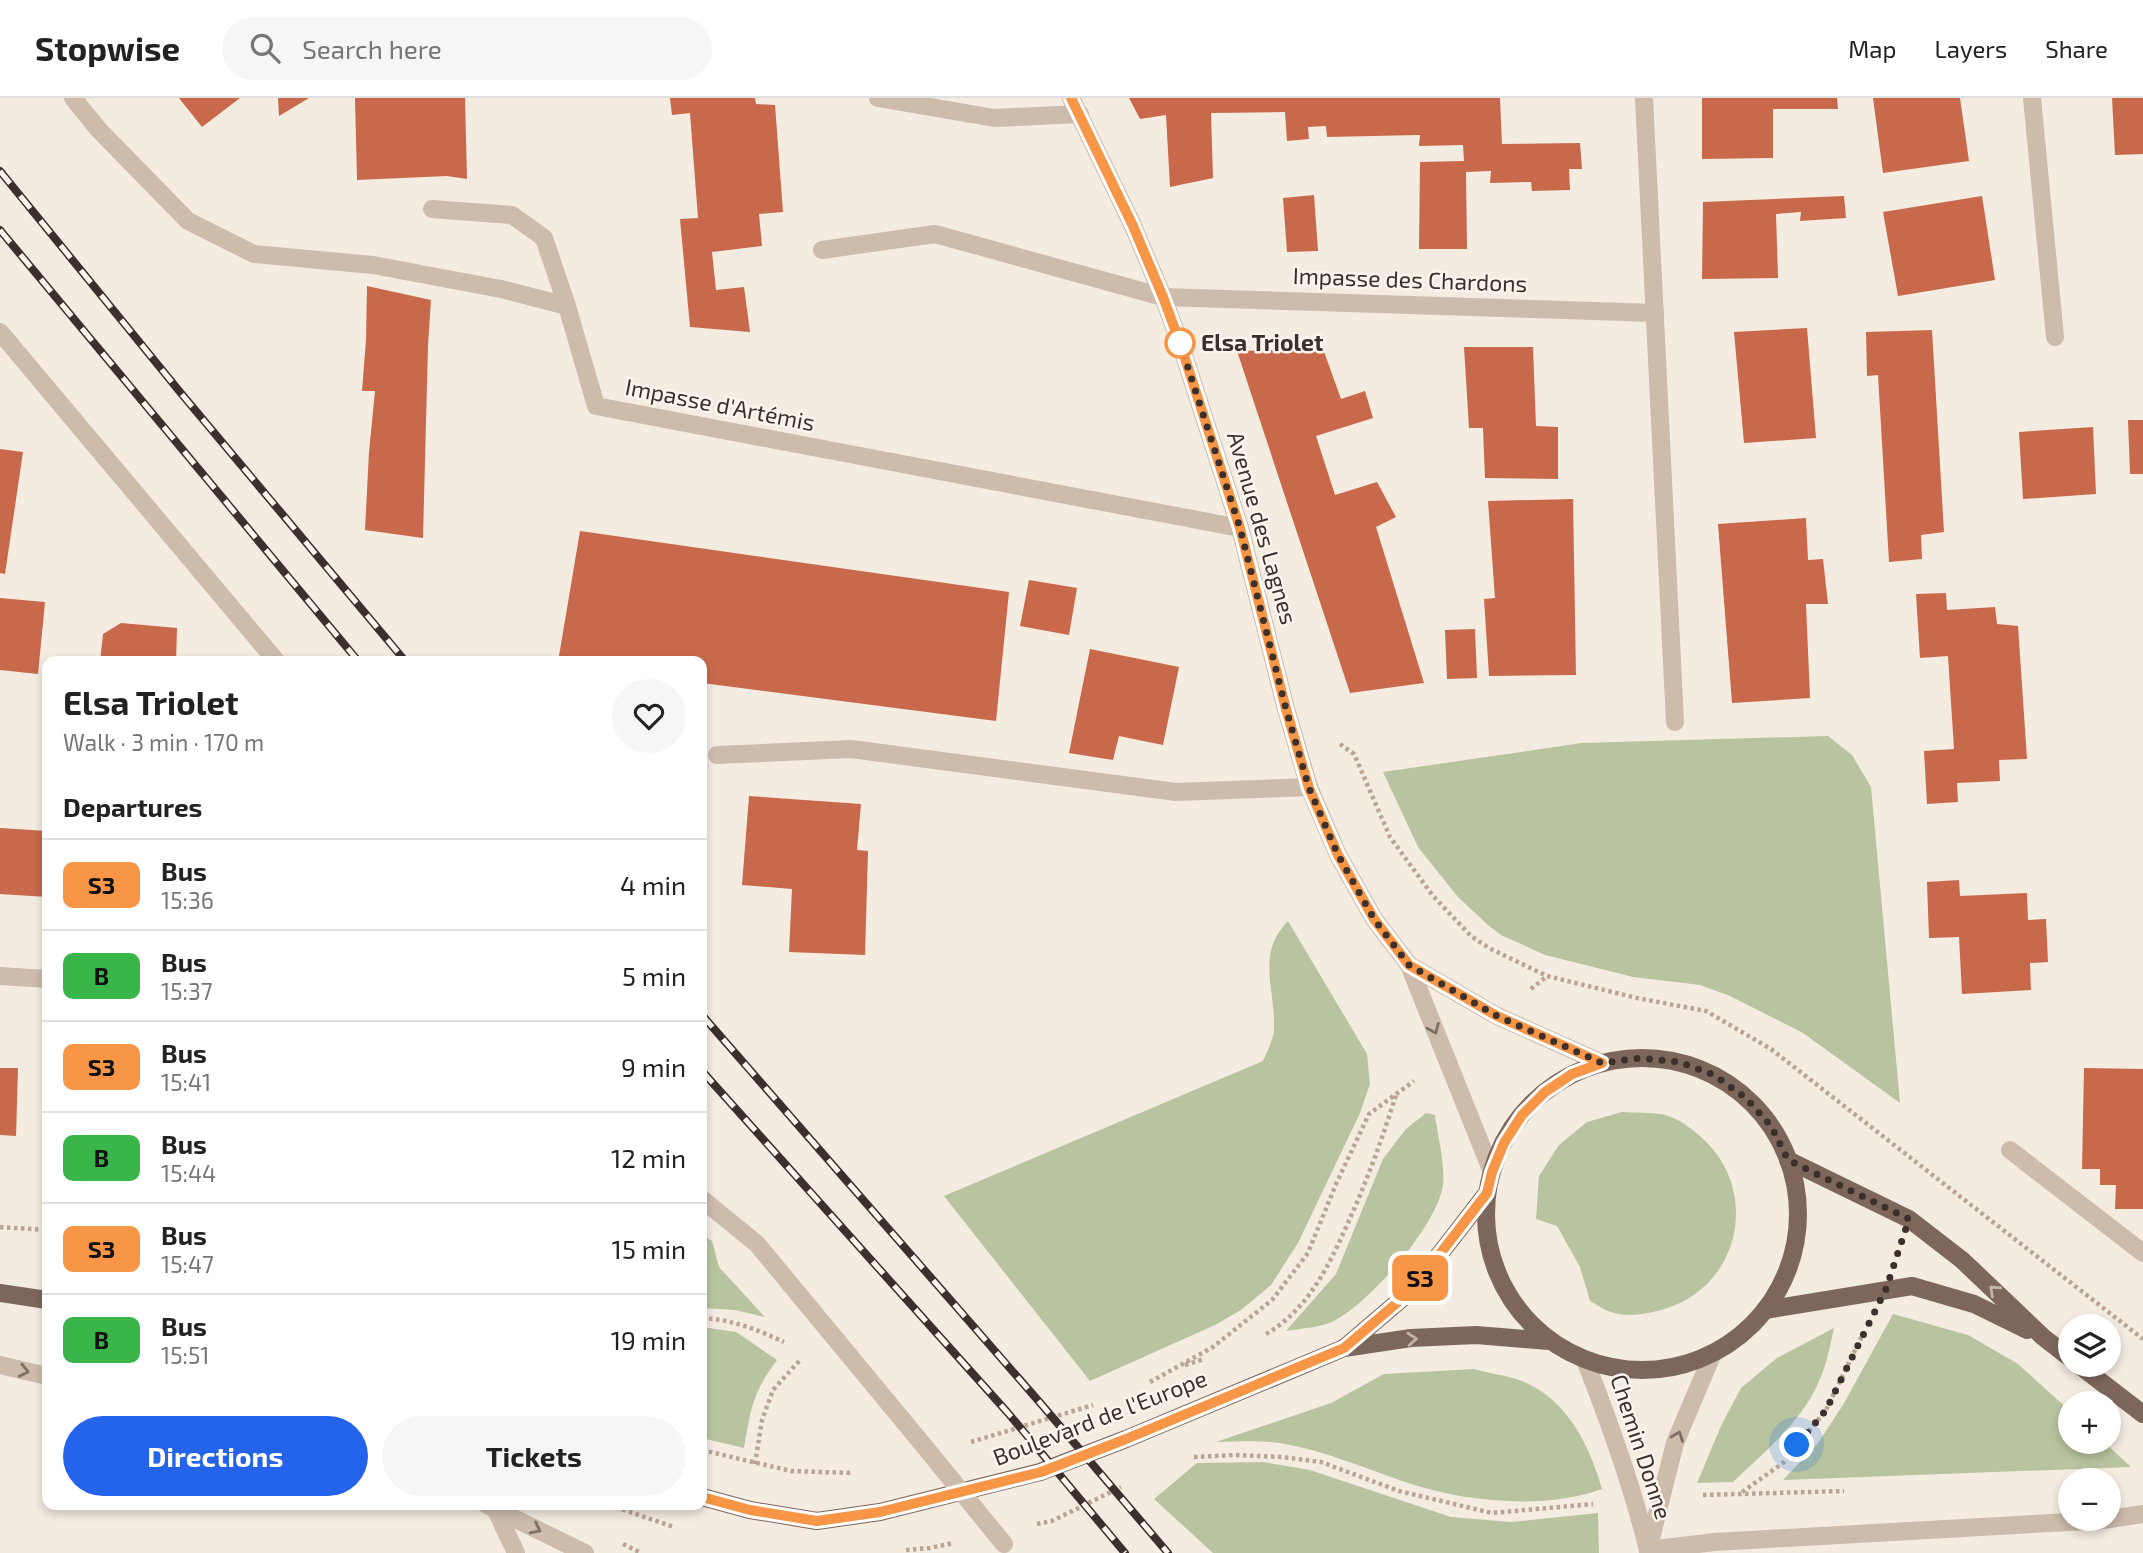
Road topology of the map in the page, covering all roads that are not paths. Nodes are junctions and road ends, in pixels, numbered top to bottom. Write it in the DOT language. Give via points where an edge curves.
graph roads {
  1 [pos="73,98"];
  2 [pos="878,98"];
  3 [pos="1071,98"];
  4 [pos="1644,98"];
  5 [pos="2032,98"];
  6 [pos="1080,114"];
  7 [pos="432,209"];
  8 [pos="822,250"];
  9 [pos="1163,297"];
  10 [pos="567,306"];
  11 [pos="1655,313"];
  12 [pos="0,332"];
  13 [pos="2055,337"];
  14 [pos="1240,528"];
  15 [pos="272,656"];
  16 [pos="1675,722"];
  17 [pos="717,755"];
  18 [pos="1309,788"];
  19 [pos="1409,965"];
  20 [pos="0,976"];
  21 [pos="42,979"];
  22 [pos="1602,1063"];
  23 [pos="2010,1150"];
  24 [pos="1788,1160"];
  25 [pos="1492,1172"];
  26 [pos="1487,1193"];
  27 [pos="707,1203"];
  28 [pos="2143,1253"];
  29 [pos="0,1293"];
  30 [pos="42,1299"];
  31 [pos="1765,1310"];
  32 [pos="2043,1337"];
  33 [pos="1549,1341"];
  34 [pos="1344,1348"];
  35 [pos="2058,1349"];
  36 [pos="1713,1353"];
  37 [pos="1585,1360"];
  38 [pos="0,1365"];
  39 [pos="42,1375"];
  40 [pos="2095,1377"];
  41 [pos="2143,1414"];
  42 [pos="707,1498"];
  43 [pos="493,1510"];
  44 [pos="497,1510"];
  45 [pos="2143,1514"];
  46 [pos="2121,1517"];
  47 [pos="2058,1523"];
  48 [pos="1008,1548"];
  49 [pos="1648,1551"];
  50 [pos="516,1553"];
  51 [pos="585,1553"];
  1 -- 10 [label="street" via="188,221 254,254 373,265"];
  2 -- 6 [label="street" via="995,118"];
  3 -- 6 [label="street, Avenue des Lagnes"];
  4 -- 11 [label="street"];
  5 -- 13 [label="street"];
  6 -- 9 [label="street, Avenue des Lagnes"];
  7 -- 10 [label="street" via="512,215 544,238"];
  8 -- 9 [label="street, Impasse des Chardons" via="934,234"];
  9 -- 11 [label="street, Impasse des Chardons"];
  9 -- 14 [label="street, Avenue des Lagnes"];
  10 -- 14 [label="street, Impasse d'Artémis" via="596,406"];
  11 -- 16 [label="street"];
  12 -- 15 [label="street"];
  14 -- 18 [label="street, Avenue des Lagnes"];
  17 -- 18 [label="street" via="851,749 1176,792"];
  18 -- 19 [label="street, Avenue des Lagnes" via="1338,855 1374,919"];
  19 -- 22 [label="street, Avenue des Lagnes" via="1497,1016"];
  19 -- 25 [label="street, Avenue des Lagnes, one-way"];
  20 -- 21 [label="street"];
  22 -- 24 [label="main road" via="1641,1058 1679,1062 1714,1075 1746,1098 1771,1126"];
  22 -- 25 [label="main road" via="1572,1074 1545,1092 1522,1115"];
  23 -- 28 [label="street"];
  24 -- 31 [label="main road" via="1797,1191 1798,1223 1782,1284"];
  32 -- 24 [label="main road, one-way" via="1962,1260 1909,1219"];
  25 -- 26 [label="main road"];
  26 -- 33 [label="main road" via="1486,1227 1492,1260 1524,1318"];
  26 -- 34 [label="main road, Boulevard de l'Europe" via="1412,1290"];
  27 -- 48 [label="street, bridge" via="757,1244"];
  29 -- 30 [label="main road"];
  31 -- 32 [label="main road" via="1912,1286 1974,1304"];
  31 -- 36 [label="main road" via="1741,1335"];
  32 -- 35 [label="main road"];
  34 -- 33 [label="main road, Boulevard de l'Europe, one-way" via="1476,1335"];
  33 -- 37 [label="main road"];
  34 -- 42 [label="main road, Boulevard de l'Europe" via="1041,1472 880,1512 817,1521"];
  36 -- 37 [label="main road" via="1683,1365 1650,1370 1617,1369"];
  49 -- 36 [label="street, Chemin Donne, one-way" via="1675,1443"];
  37 -- 49 [label="street, Chemin Donne" via="1636,1500"];
  38 -- 39 [label="street, one-way"];
  40 -- 41 [label="main road"];
  43 -- 50 [label="street"];
  44 -- 51 [label="street, one-way"];
  45 -- 46 [label="street"];
  47 -- 49 [label="street" via="1715,1542"];
}
